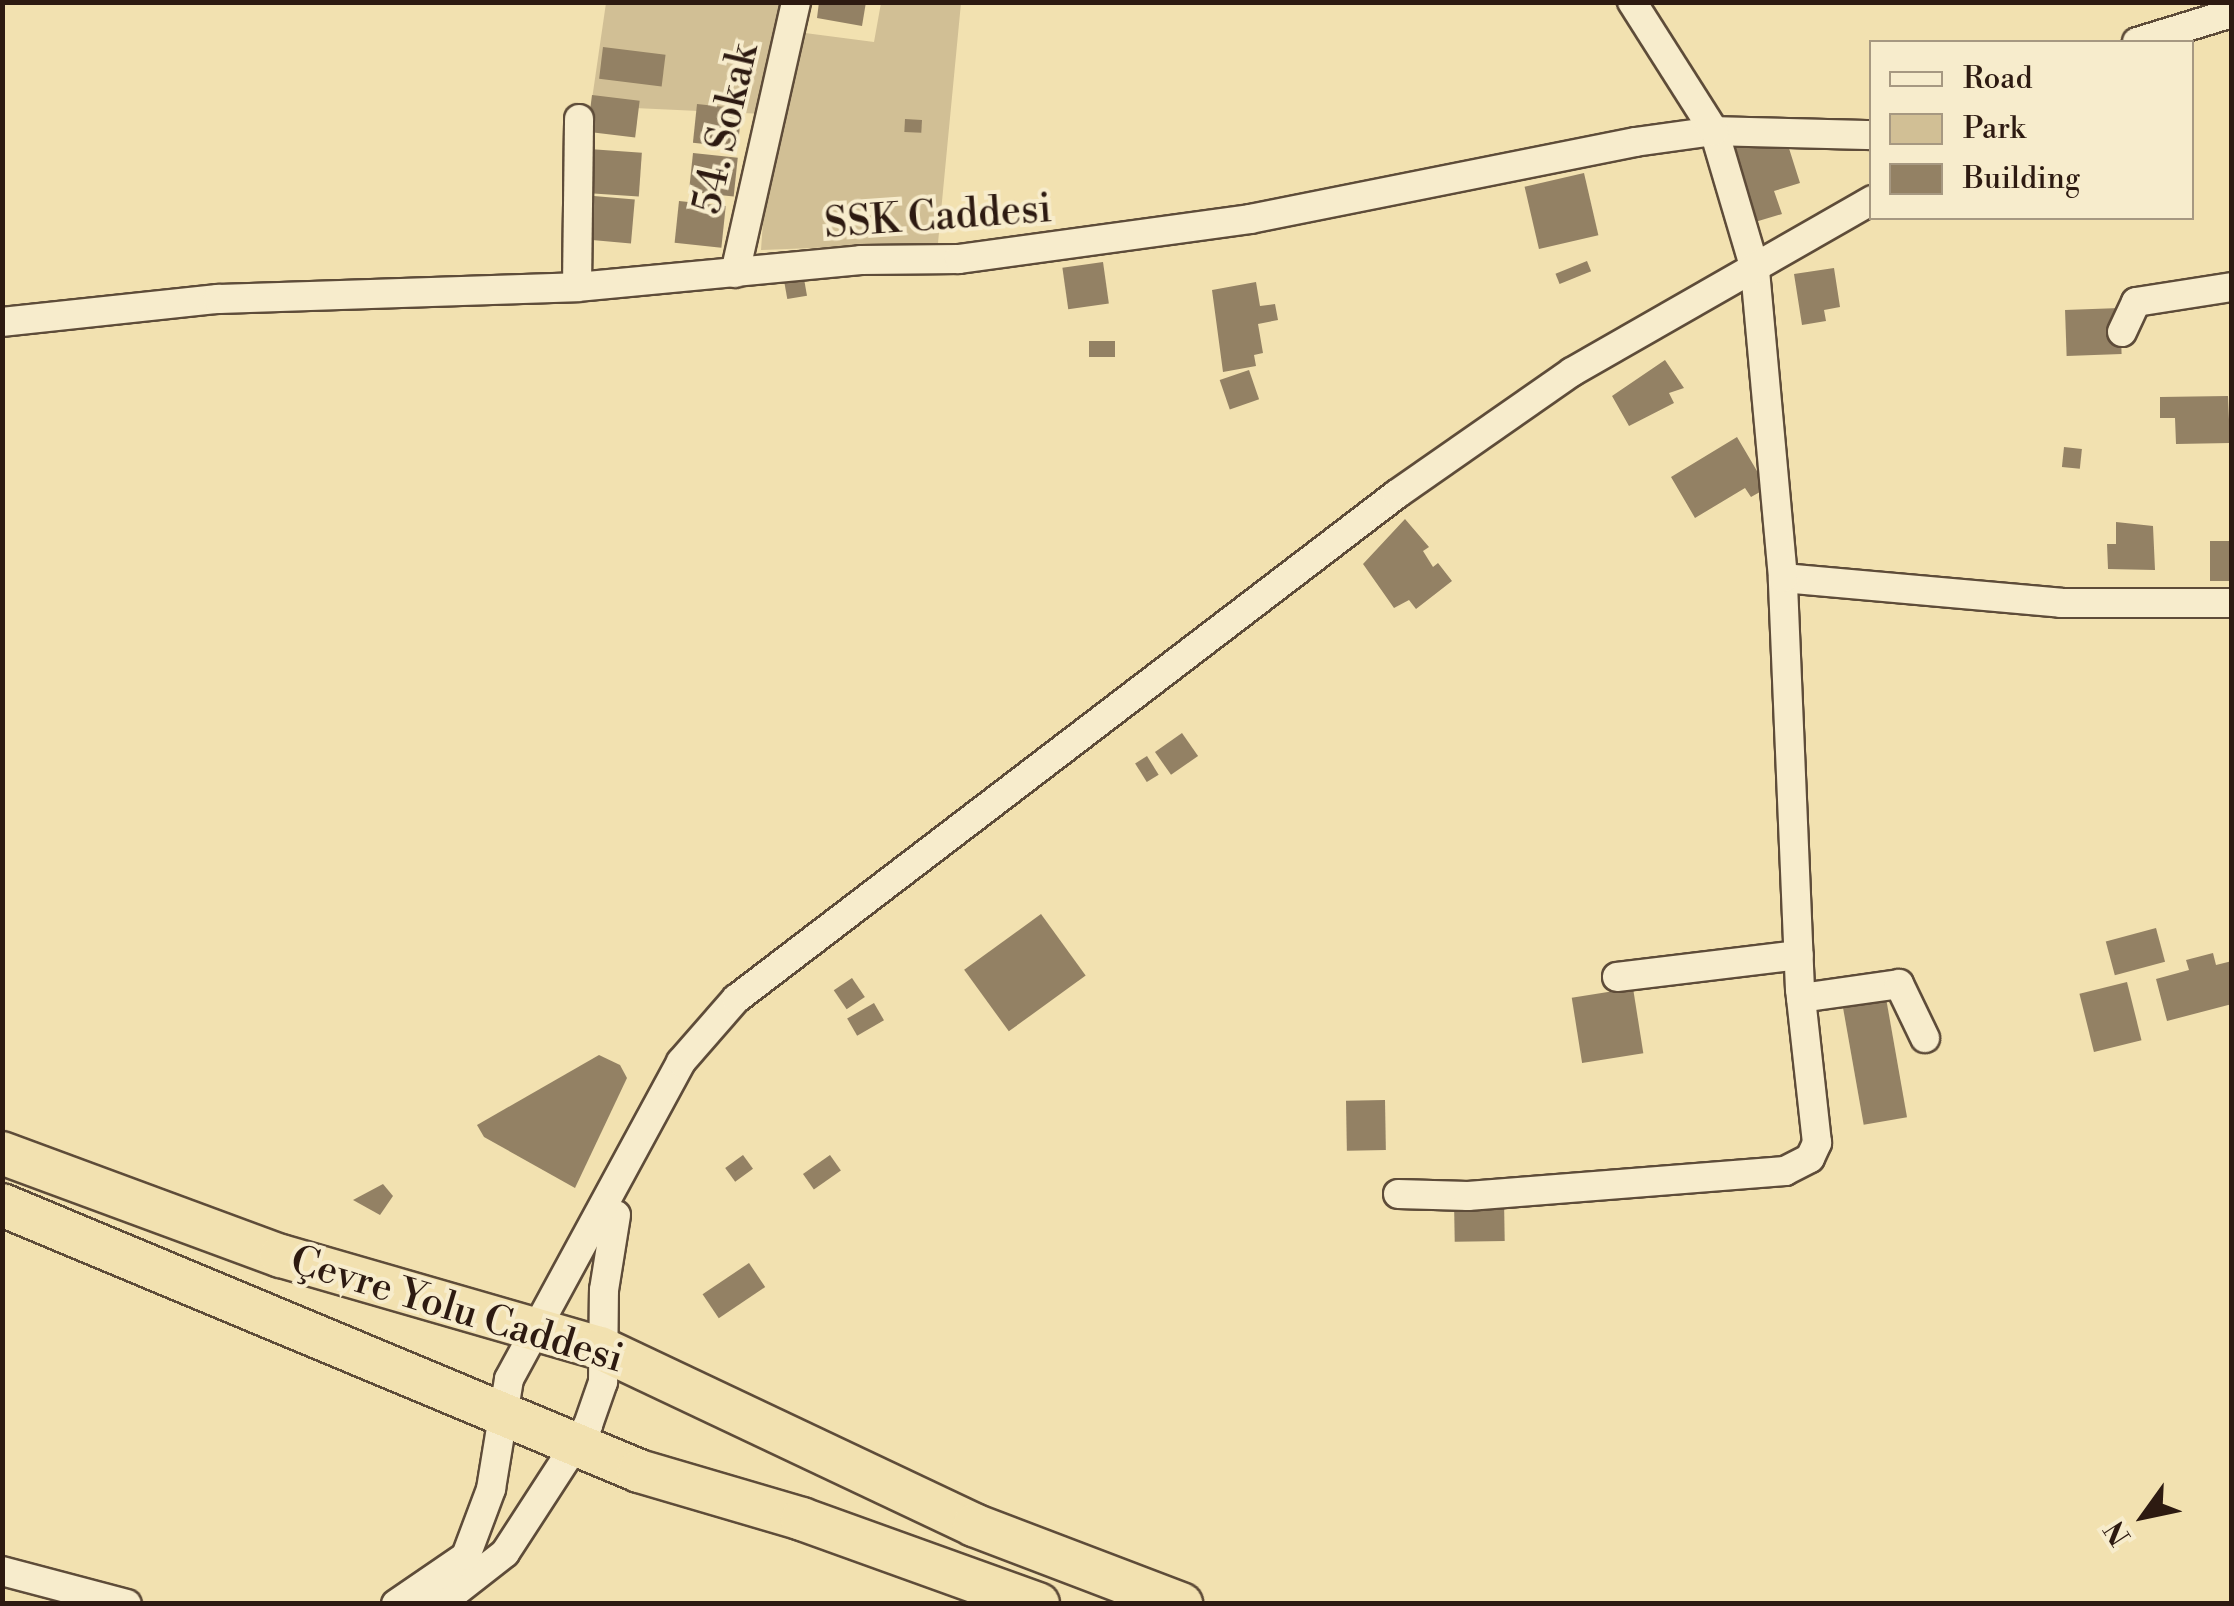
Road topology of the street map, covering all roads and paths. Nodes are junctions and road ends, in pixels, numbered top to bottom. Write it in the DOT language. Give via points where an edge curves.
graph roads {
  1 [pos="796,2"];
  2 [pos="1632,2"];
  3 [pos="2232,12"];
  4 [pos="2143,40"];
  5 [pos="579,119"];
  6 [pos="1714,131"];
  7 [pos="1869,136"];
  8 [pos="1869,202"];
  9 [pos="1755,269"];
  10 [pos="735,273"];
  11 [pos="576,287"];
  12 [pos="2232,288"];
  13 [pos="2,322"];
  14 [pos="2122,332"];
  15 [pos="1783,578"];
  16 [pos="2232,603"];
  17 [pos="1799,956"];
  18 [pos="1616,977"];
  19 [pos="1801,998"];
  20 [pos="1925,1038"];
  21 [pos="2,1153"];
  22 [pos="634,1156"];
  23 [pos="1398,1194"];
  24 [pos="2,1204"];
  25 [pos="535,1329"];
  26 [pos="600,1348"];
  27 [pos="499,1412"];
  28 [pos="574,1443"];
  29 [pos="2,1571"];
  30 [pos="126,1604"];
  31 [pos="396,1604"];
  32 [pos="411,1604"];
  33 [pos="1038,1604"];
  34 [pos="1180,1604"];
  1 -- 10 [label="street, 54. Sokak"];
  2 -- 6 [label="street"];
  3 -- 4 [label="street"];
  5 -- 11 [label="street"];
  6 -- 7 [label="street, SSK Caddesi"];
  6 -- 9 [label="street"];
  6 -- 10 [label="street, SSK Caddesi" via="1118,241"];
  8 -- 9 [label="street"];
  9 -- 15 [label="street"];
  9 -- 22 [label="street" via="1572,372 1397,494 736,999 682,1062"];
  10 -- 11 [label="street, SSK Caddesi"];
  11 -- 13 [label="street, SSK Caddesi" via="218,299"];
  12 -- 14 [label="street" via="2136,302"];
  15 -- 16 [label="street" via="2061,603"];
  15 -- 17 [label="street"];
  17 -- 18 [label="street"];
  17 -- 19 [label="street"];
  19 -- 20 [label="street" via="1899,984"];
  19 -- 23 [label="street" via="1817,1144 1810,1158 1785,1171 1486,1195"];
  21 -- 25 [label="highway, Çevre Yolu Caddesi" via="281,1256"];
  22 -- 25 [label="street"];
  22 -- 26 [label="street" via="608,1239"];
  24 -- 27 [label="highway, Çevre Yolu Caddesi"];
  25 -- 26 [label="highway, Çevre Yolu Caddesi"];
  25 -- 27 [label="street"];
  26 -- 28 [label="street" via="600,1402"];
  26 -- 34 [label="highway, Çevre Yolu Caddesi" via="974,1524"];
  27 -- 28 [label="highway, Çevre Yolu Caddesi"];
  27 -- 31 [label="street" via="491,1489 466,1556"];
  28 -- 32 [label="street" via="505,1553 454,1593"];
  28 -- 33 [label="highway, Çevre Yolu Caddesi" via="639,1471 802,1519"];
  29 -- 30 [label="street"];
}
